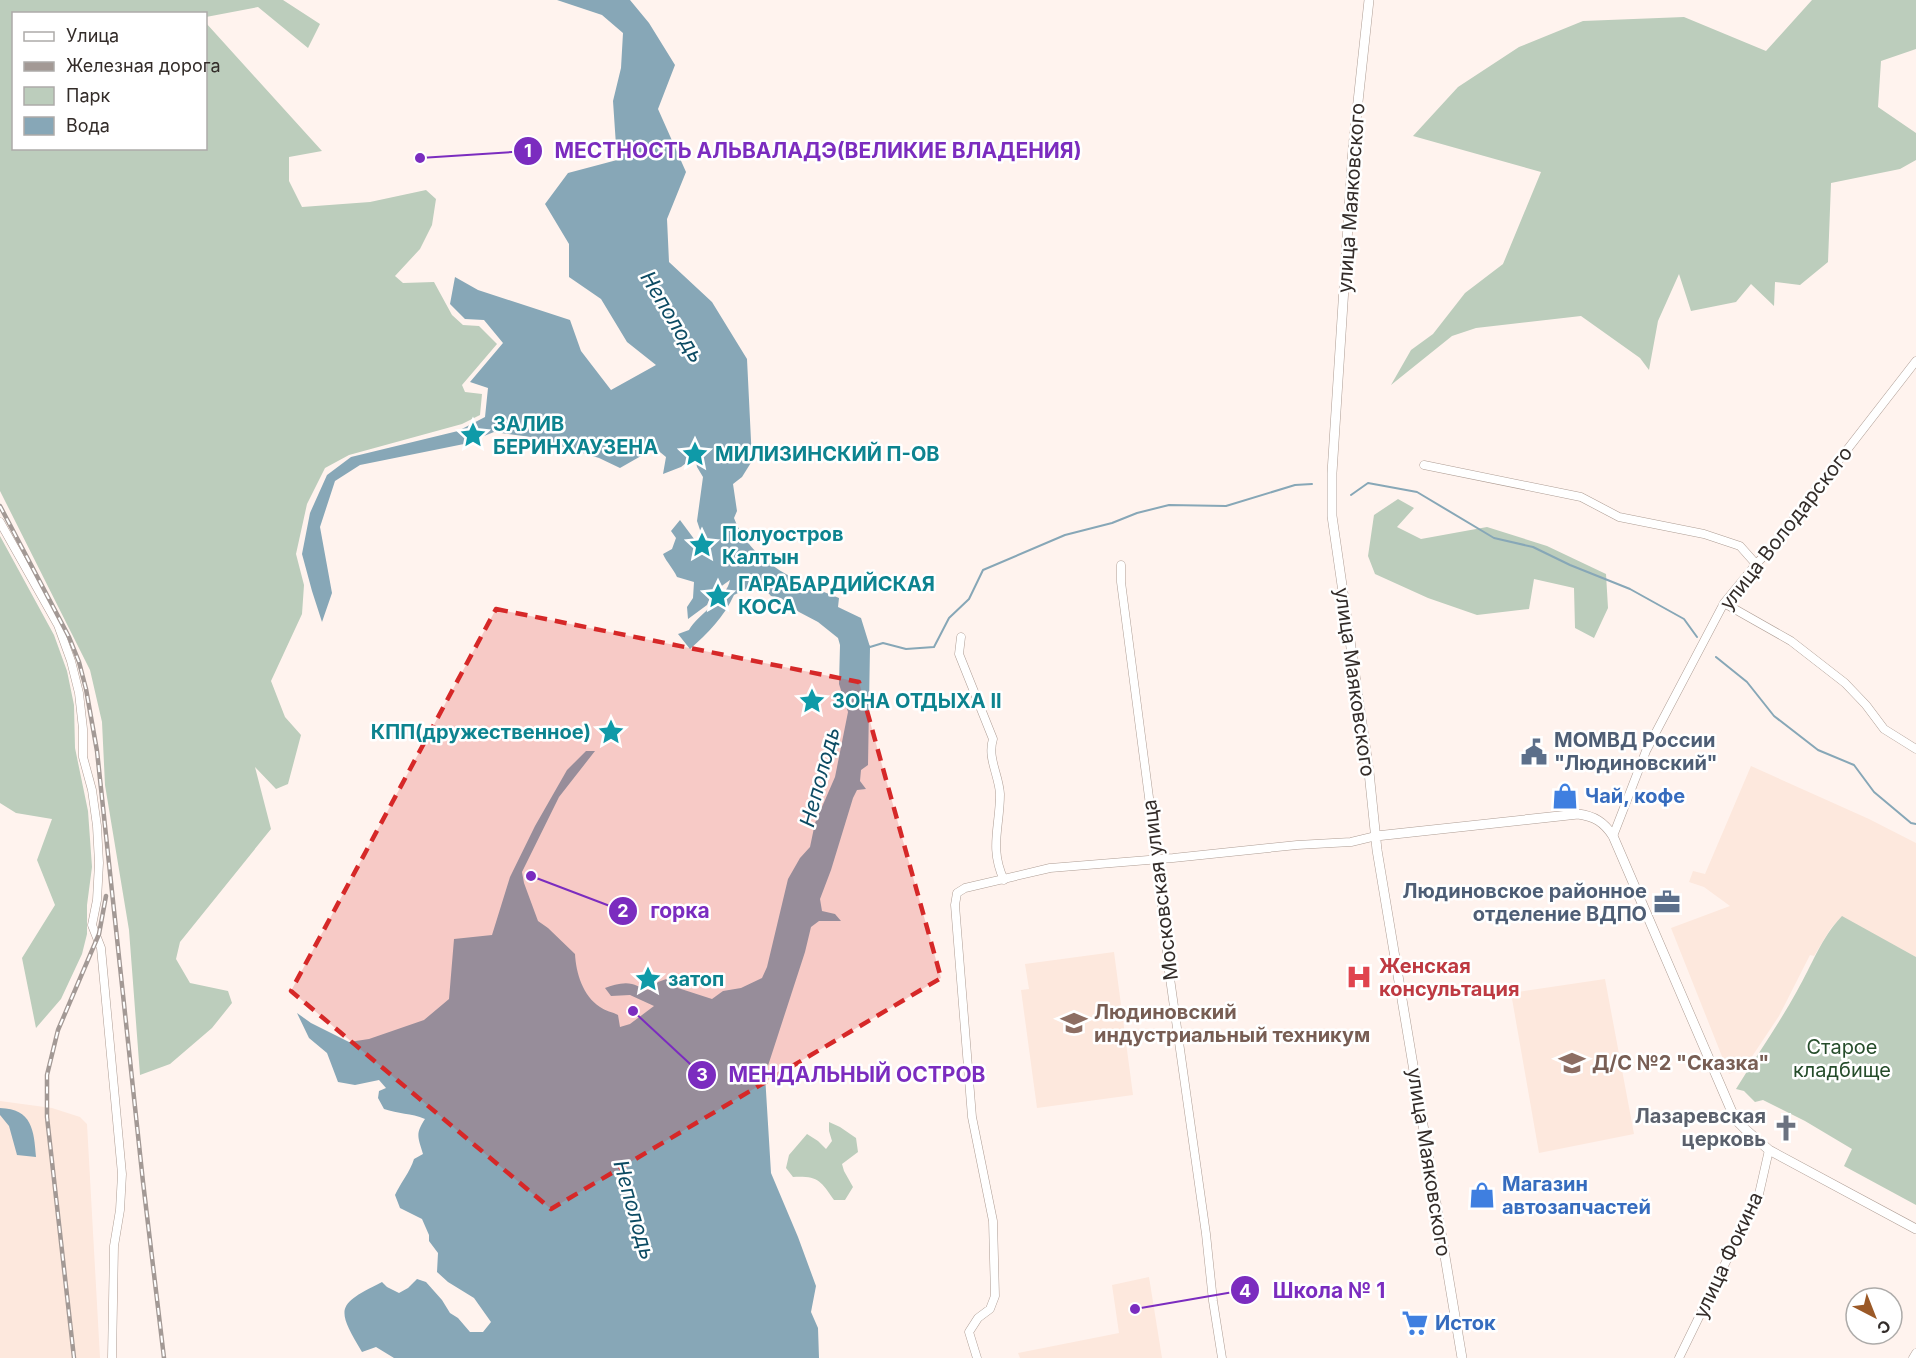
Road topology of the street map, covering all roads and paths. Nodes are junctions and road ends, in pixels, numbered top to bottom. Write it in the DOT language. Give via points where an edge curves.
graph roads {
  1 [pos="1369,0"];
  2 [pos="1916,361"];
  3 [pos="1424,465"];
  4 [pos="0,522"];
  5 [pos="1756,564"];
  6 [pos="1121,565"];
  7 [pos="1724,603"];
  8 [pos="961,637"];
  9 [pos="1916,749"];
  10 [pos="1376,836"];
  11 [pos="1613,836"];
  12 [pos="1157,859"];
  13 [pos="1004,880"];
  14 [pos="1769,1150"];
  15 [pos="1916,1229"];
  16 [pos="1916,1353"];
  17 [pos="112,1358"];
  18 [pos="977,1358"];
  19 [pos="1222,1358"];
  20 [pos="1462,1358"];
  21 [pos="1679,1358"];
  22 [pos="1913,1358"];
  1 -- 10 [label="street, улица Маяковского" via="1353,148 1332,516"];
  2 -- 5 [label="street, улица Володарского"];
  3 -- 5 [label="street" via="1581,497 1619,517 1704,534 1740,546"];
  4 -- 17 [label="street" via="58,625 71,661 80,702 83,757 97,826 99,863 92,924 101,948 122,1174 114,1246"];
  5 -- 7 [label="street, улица Володарского"];
  6 -- 12 [label="street, Московская улица"];
  7 -- 9 [label="street" via="1791,641 1845,683 1884,729"];
  7 -- 11 [label="street, улица Володарского" via="1646,751"];
  8 -- 13 [label="street" via="960,654 993,739 993,768 1000,792 997,865"];
  10 -- 11 [label="street" via="1578,814 1599,820"];
  10 -- 12 [label="street" via="1352,842"];
  10 -- 20 [label="street, улица Маяковского"];
  11 -- 14 [label="street" via="1736,1119"];
  12 -- 13 [label="street" via="1050,868"];
  12 -- 19 [label="street, Московская улица"];
  13 -- 18 [label="street" via="965,888 957,893 955,905 972,1117 993,1221 995,1296 990,1309 969,1332"];
  14 -- 15 [label="street"];
  14 -- 21 [label="street, улица Фокина" via="1759,1194"];
  16 -- 22 [label="street"];
}
